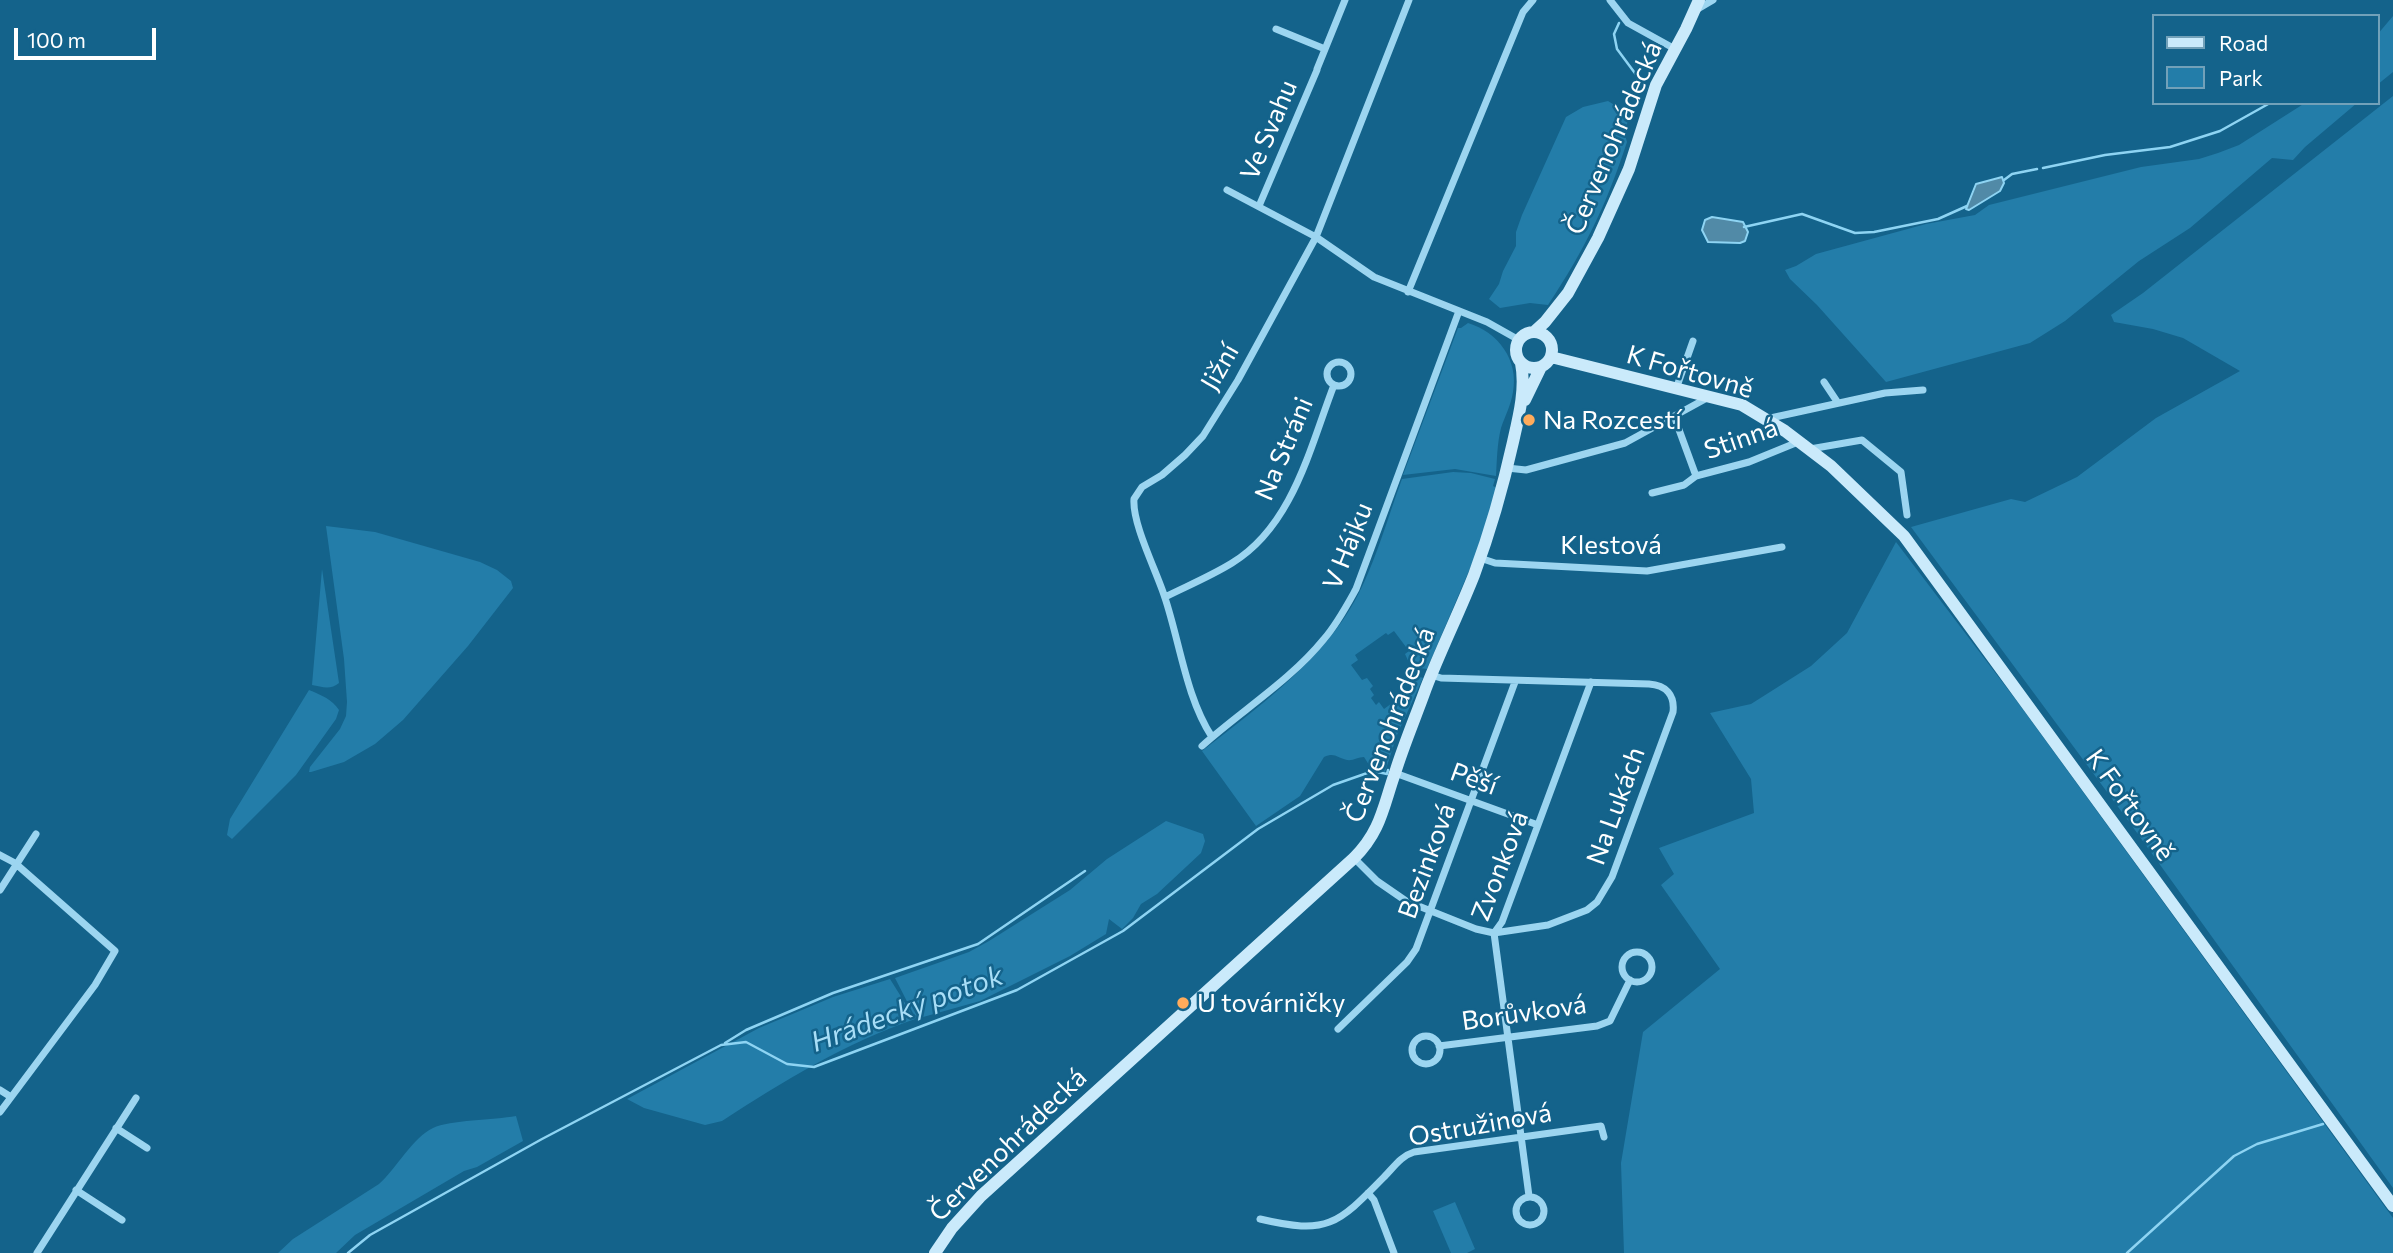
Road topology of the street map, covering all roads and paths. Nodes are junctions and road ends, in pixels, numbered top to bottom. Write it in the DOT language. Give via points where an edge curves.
graph roads {
  1 [pos="1345,0"];
  2 [pos="1409,0"];
  3 [pos="1533,0"];
  4 [pos="1610,0"];
  5 [pos="1713,0"];
  6 [pos="1698,5"];
  7 [pos="1276,30"];
  8 [pos="1675,49"];
  9 [pos="1325,50"];
  10 [pos="1227,190"];
  11 [pos="1259,206"];
  12 [pos="1316,237"];
  13 [pos="1408,292"];
  14 [pos="1568,293"];
  15 [pos="1459,311"];
  16 [pos="1534,332"];
  17 [pos="1519,340"];
  18 [pos="1550,341"];
  19 [pos="1693,341"];
  20 [pos="1546,362"];
  21 [pos="1521,363"];
  22 [pos="1824,383"];
  23 [pos="1334,385"];
  24 [pos="1676,389"];
  25 [pos="1923,390"];
  26 [pos="1707,398"];
  27 [pos="1838,403"];
  28 [pos="1520,414"];
  29 [pos="1674,416"];
  30 [pos="1766,419"];
  31 [pos="1804,445"];
  32 [pos="1507,468"];
  33 [pos="1696,477"];
  34 [pos="1653,493"];
  35 [pos="1907,515"];
  36 [pos="1782,547"];
  37 [pos="1480,558"];
  38 [pos="1165,597"];
  39 [pos="1431,675"];
  40 [pos="1515,682"];
  41 [pos="1591,682"];
  42 [pos="1212,737"];
  43 [pos="1202,746"];
  44 [pos="1395,773"];
  45 [pos="1472,800"];
  46 [pos="1538,825"];
  47 [pos="36,834"];
  48 [pos="0,855"];
  49 [pos="1354,858"];
  50 [pos="15,863"];
  51 [pos="0,890"];
  52 [pos="1432,911"];
  53 [pos="1494,933"];
  54 [pos="1630,980"];
  55 [pos="1338,1029"];
  56 [pos="1508,1038"];
  57 [pos="1439,1046"];
  58 [pos="0,1090"];
  59 [pos="10,1097"];
  60 [pos="136,1098"];
  61 [pos="0,1112"];
  62 [pos="116,1128"];
  63 [pos="1520,1137"];
  64 [pos="1604,1137"];
  65 [pos="148,1148"];
  66 [pos="76,1190"];
  67 [pos="1368,1193"];
  68 [pos="1529,1196"];
  69 [pos="2393,1206"];
  70 [pos="1260,1219"];
  71 [pos="122,1220"];
  72 [pos="37,1253"];
  73 [pos="934,1253"];
  74 [pos="1394,1253"];
  1 -- 9 [label="street, Ve Svahu"];
  2 -- 12 [label="street, Jižní"];
  3 -- 13 [label="street" via="1523,12"];
  4 -- 8 [label="street" via="1628,23"];
  5 -- 6 [label="street"];
  6 -- 8 [label="street, Červenohrádecká"];
  7 -- 9 [label="street"];
  8 -- 14 [label="street, Červenohrádecká" via="1656,85 1609,216"];
  9 -- 11 [label="street, Ve Svahu"];
  10 -- 11 [label="street"];
  11 -- 12 [label="street"];
  12 -- 13 [label="street" via="1374,277"];
  12 -- 38 [label="street, Jižní" via="1203,436 1136,494 1139,526"];
  13 -- 15 [label="street"];
  14 -- 16 [label="street, Červenohrádecká"];
  14 -- 18 [label="street, Červenohrádecká"];
  15 -- 17 [label="street"];
  15 -- 42 [label="street, V Hájku" via="1356,589 1340,618 1322,642"];
  16 -- 17 [label="street"];
  16 -- 18 [label="street"];
  17 -- 21 [label="street" via="1516,352"];
  18 -- 20 [label="street" via="1552,351"];
  19 -- 24 [label="street"];
  20 -- 21 [label="street" via="1531,368"];
  20 -- 24 [label="street, K Fořtovně"];
  20 -- 28 [label="street, Červenohrádecká"];
  21 -- 28 [label="street, Červenohrádecká"];
  22 -- 27 [label="street"];
  23 -- 38 [label="street, Na Stráni" via="1299,478 1276,522 1233,562"];
  24 -- 26 [label="street, K Fořtovně"];
  25 -- 27 [label="street"];
  26 -- 29 [label="street"];
  26 -- 30 [label="street, K Fořtovně" via="1742,405"];
  27 -- 30 [label="street"];
  28 -- 32 [label="street, Červenohrádecká"];
  29 -- 32 [label="street" via="1625,443 1526,470"];
  29 -- 33 [label="street, Stinná"];
  30 -- 31 [label="street, K Fořtovně"];
  31 -- 33 [label="street, Stinná"];
  31 -- 35 [label="street" via="1862,440 1901,472"];
  31 -- 69 [label="street, K Fořtovně" via="1904,536"];
  32 -- 37 [label="street, Červenohrádecká"];
  33 -- 34 [label="street, Stinná" via="1685,485"];
  36 -- 37 [label="street, Klestová" via="1647,572 1495,563"];
  37 -- 39 [label="street, Červenohrádecká"];
  38 -- 42 [label="street, Jižní" via="1197,707"];
  39 -- 40 [label="street, Na Lukách"];
  39 -- 44 [label="street, Červenohrádecká"];
  40 -- 41 [label="street, Na Lukách"];
  40 -- 45 [label="street, Bezinková"];
  41 -- 46 [label="street, Zvonková"];
  41 -- 53 [label="street, Na Lukách" via="1658,685 1667,690 1674,704 1612,877 1597,902 1576,915 1531,929"];
  42 -- 43 [label="street, V Hájku"];
  44 -- 45 [label="street, Pěší"];
  44 -- 49 [label="street, Červenohrádecká" via="1377,829"];
  45 -- 46 [label="street, Pěší"];
  45 -- 52 [label="street, Bezinková"];
  46 -- 53 [label="street, Zvonková"];
  47 -- 50 [label="street"];
  48 -- 50 [label="street"];
  49 -- 52 [label="street, Na Lukách" via="1388,890"];
  49 -- 73 [label="street, Červenohrádecká" via="981,1196"];
  50 -- 51 [label="street"];
  50 -- 59 [label="street" via="115,951 95,985"];
  52 -- 53 [label="street, Na Lukách"];
  52 -- 55 [label="street, Bezinková" via="1413,955"];
  53 -- 56 [label="street, Zvonková"];
  54 -- 54 [label="street, Borůvková" via="1623,973 1625,958 1638,951 1647,955 1653,968 1648,978"];
  54 -- 56 [label="street, Borůvková" via="1610,1021"];
  56 -- 57 [label="street, Borůvková"];
  56 -- 63 [label="street, Zvonková"];
  58 -- 59 [label="street"];
  59 -- 61 [label="street"];
  60 -- 62 [label="street"];
  62 -- 65 [label="street"];
  62 -- 66 [label="street"];
  63 -- 64 [label="street, Ostružinová" via="1601,1126"];
  63 -- 67 [label="street, Ostružinová" via="1409,1154"];
  63 -- 68 [label="street, Zvonková"];
  66 -- 71 [label="street"];
  66 -- 72 [label="street"];
  67 -- 70 [label="street, Ostružinová" via="1326,1225 1296,1227"];
  67 -- 74 [label="street"];
  68 -- 68 [label="street, Zvonková" via="1517,1204 1516,1213 1529,1225 1538,1223 1545,1210 1538,1198"];
}
